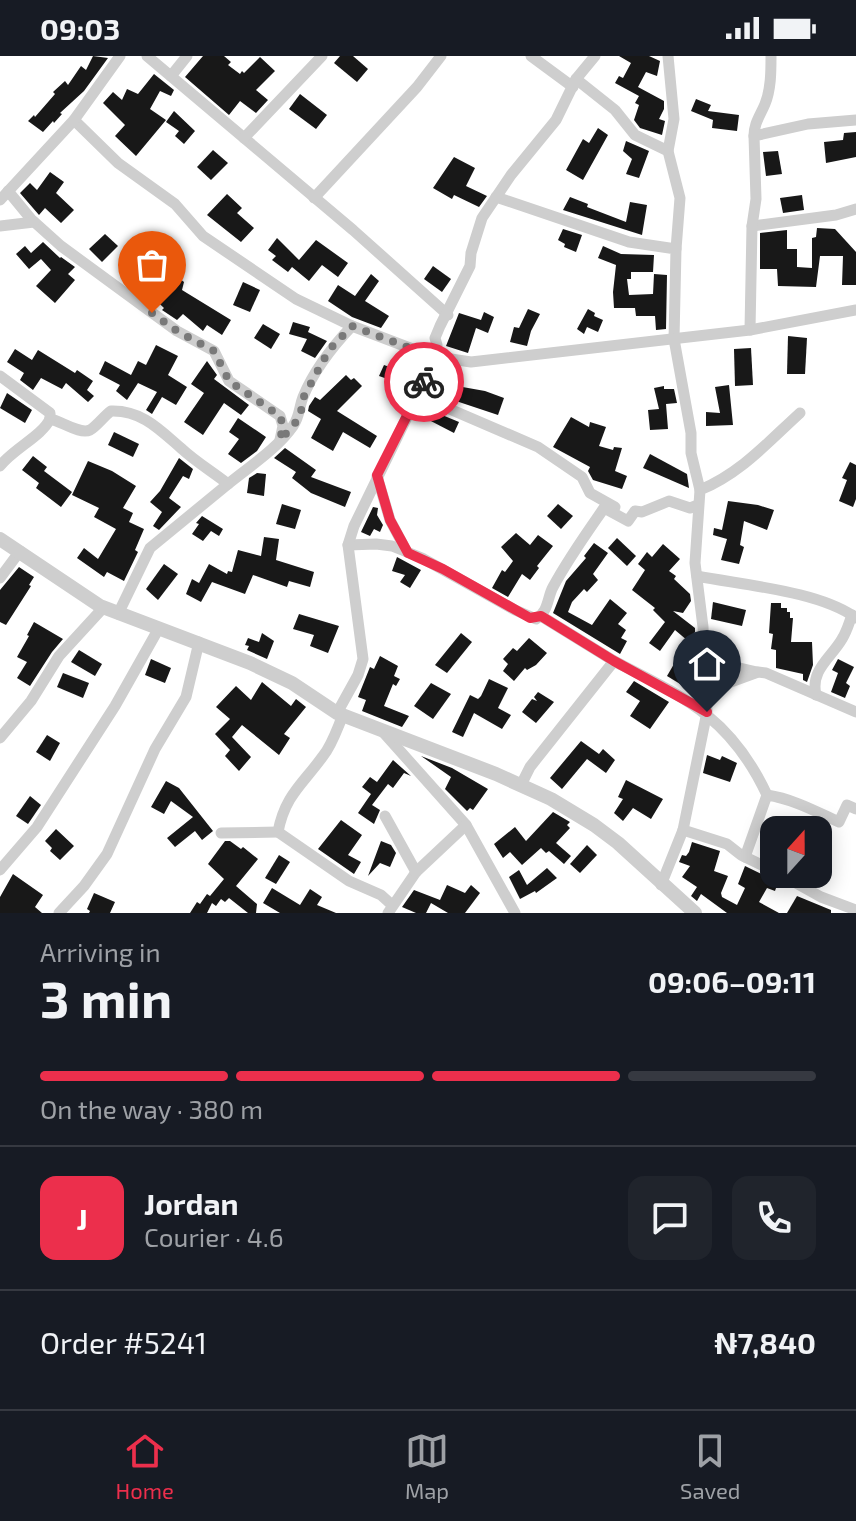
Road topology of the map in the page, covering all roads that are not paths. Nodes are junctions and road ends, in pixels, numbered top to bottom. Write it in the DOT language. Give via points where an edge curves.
graph roads {
  1 [pos="120,56"];
  2 [pos="147,56"];
  3 [pos="187,56"];
  4 [pos="322,56"];
  5 [pos="441,56"];
  6 [pos="531,56"];
  7 [pos="595,56"];
  8 [pos="668,56"];
  9 [pos="771,56"];
  10 [pos="171,76"];
  11 [pos="574,83"];
  12 [pos="74,120"];
  13 [pos="856,120"];
  14 [pos="754,136"];
  15 [pos="244,138"];
  16 [pos="668,151"];
  17 [pos="4,195"];
  18 [pos="496,197"];
  19 [pos="314,198"];
  20 [pos="856,209"];
  21 [pos="34,222"];
  22 [pos="0,226"];
  23 [pos="752,226"];
  24 [pos="676,249"];
  25 [pos="856,310"];
  26 [pos="445,317"];
  27 [pos="352,326"];
  28 [pos="750,330"];
  29 [pos="674,339"];
  30 [pos="431,356"];
  31 [pos="0,376"];
  32 [pos="417,395"];
  33 [pos="800,413"];
  34 [pos="50,419"];
  35 [pos="280,440"];
  36 [pos="0,466"];
  37 [pos="377,475"];
  38 [pos="228,484"];
  39 [pos="700,490"];
  40 [pos="698,505"];
  41 [pos="631,514"];
  42 [pos="0,539"];
  43 [pos="348,545"];
  44 [pos="20,551"];
  45 [pos="408,553"];
  46 [pos="697,576"];
  47 [pos="0,578"];
  48 [pos="103,608"];
  49 [pos="118,614"];
  50 [pos="541,616"];
  51 [pos="854,616"];
  52 [pos="159,628"];
  53 [pos="199,642"];
  54 [pos="705,660"];
  55 [pos="614,661"];
  56 [pos="757,672"];
  57 [pos="706,691"];
  58 [pos="816,695"];
  59 [pos="707,712"];
  60 [pos="856,712"];
  61 [pos="340,714"];
  62 [pos="384,733"];
  63 [pos="0,738"];
  64 [pos="521,785"];
  65 [pos="767,795"];
  66 [pos="856,809"];
  67 [pos="385,816"];
  68 [pos="466,825"];
  69 [pos="683,830"];
  70 [pos="278,832"];
  71 [pos="221,833"];
  72 [pos="745,857"];
  73 [pos="760,864"];
  74 [pos="0,870"];
  75 [pos="416,872"];
  76 [pos="661,885"];
  77 [pos="805,888"];
  78 [pos="390,909"];
  79 [pos="856,910"];
  80 [pos="59,913"];
  81 [pos="515,913"];
  82 [pos="695,913"];
  1 -- 12 [label="street"];
  2 -- 10 [label="street"];
  3 -- 10 [label="street"];
  4 -- 15 [label="street"];
  5 -- 19 [label="street"];
  6 -- 11 [label="street"];
  7 -- 11 [label="street"];
  8 -- 16 [label="street" via="674,119"];
  9 -- 14 [label="street" via="769,89"];
  10 -- 15 [label="street"];
  11 -- 16 [label="street" via="615,110 635,135"];
  11 -- 18 [label="street" via="556,120"];
  12 -- 17 [label="street"];
  12 -- 27 [label="street" via="118,163 175,204 203,236 296,299"];
  13 -- 14 [label="street"];
  14 -- 23 [label="street"];
  15 -- 19 [label="street"];
  16 -- 24 [label="street" via="680,198"];
  17 -- 21 [label="street"];
  18 -- 24 [label="street" via="629,242"];
  18 -- 26 [label="street" via="482,218 470,266"];
  19 -- 26 [label="street"];
  20 -- 23 [label="street"];
  21 -- 22 [label="street"];
  21 -- 35 [label="street" via="177,331 214,351 229,381 280,416"];
  23 -- 28 [label="street"];
  24 -- 29 [label="street"];
  25 -- 28 [label="street"];
  26 -- 30 [label="street"];
  27 -- 30 [label="street"];
  27 -- 35 [label="street" via="329,350 302,400 301,413"];
  28 -- 29 [label="street"];
  29 -- 30 [label="street" via="471,362"];
  29 -- 39 [label="street"];
  30 -- 32 [label="street" via="423,364 428,374"];
  31 -- 34 [label="street" via="42,405"];
  32 -- 37 [label="street"];
  32 -- 41 [label="street" via="538,447 582,477 590,493"];
  33 -- 39 [label="street" via="759,453"];
  34 -- 36 [label="street"];
  34 -- 38 [label="street" via="83,432 111,411 135,413"];
  35 -- 38 [label="street"];
  37 -- 43 [label="street"];
  37 -- 45 [label="street" via="390,520"];
  38 -- 49 [label="street" via="150,548"];
  39 -- 40 [label="street"];
  40 -- 41 [label="street" via="690,508 669,501"];
  40 -- 46 [label="street"];
  41 -- 50 [label="street" via="628,521 604,508 566,561"];
  42 -- 44 [label="street"];
  43 -- 45 [label="street" via="384,544"];
  43 -- 61 [label="street" via="363,659"];
  44 -- 47 [label="street"];
  44 -- 48 [label="street"];
  45 -- 50 [label="street" via="530,618"];
  46 -- 51 [label="street" via="785,592"];
  46 -- 54 [label="street"];
  48 -- 49 [label="street"];
  48 -- 63 [label="street" via="59,656"];
  49 -- 52 [label="street"];
  50 -- 55 [label="street"];
  51 -- 58 [label="street" via="821,665"];
  52 -- 53 [label="street"];
  52 -- 74 [label="street" via="37,827"];
  53 -- 61 [label="street" via="277,675"];
  53 -- 80 [label="street" via="186,697 155,749 107,854"];
  54 -- 56 [label="street"];
  54 -- 57 [label="street"];
  55 -- 59 [label="street"];
  55 -- 64 [label="street"];
  56 -- 57 [label="street"];
  56 -- 58 [label="street"];
  57 -- 59 [label="street"];
  58 -- 60 [label="street"];
  59 -- 65 [label="street" via="740,746"];
  59 -- 69 [label="street"];
  61 -- 62 [label="street"];
  61 -- 70 [label="street" via="322,758 291,794"];
  62 -- 64 [label="street"];
  62 -- 68 [label="street"];
  64 -- 76 [label="street" via="594,825"];
  65 -- 66 [label="street" via="789,798 839,822 847,805"];
  65 -- 72 [label="street"];
  67 -- 75 [label="street"];
  68 -- 75 [label="street"];
  68 -- 81 [label="street"];
  69 -- 72 [label="street" via="727,844"];
  69 -- 76 [label="street"];
  70 -- 71 [label="street"];
  70 -- 78 [label="street" via="349,881 381,895"];
  72 -- 73 [label="street"];
  75 -- 78 [label="street"];
  76 -- 82 [label="street"];
  77 -- 79 [label="street"];
}
